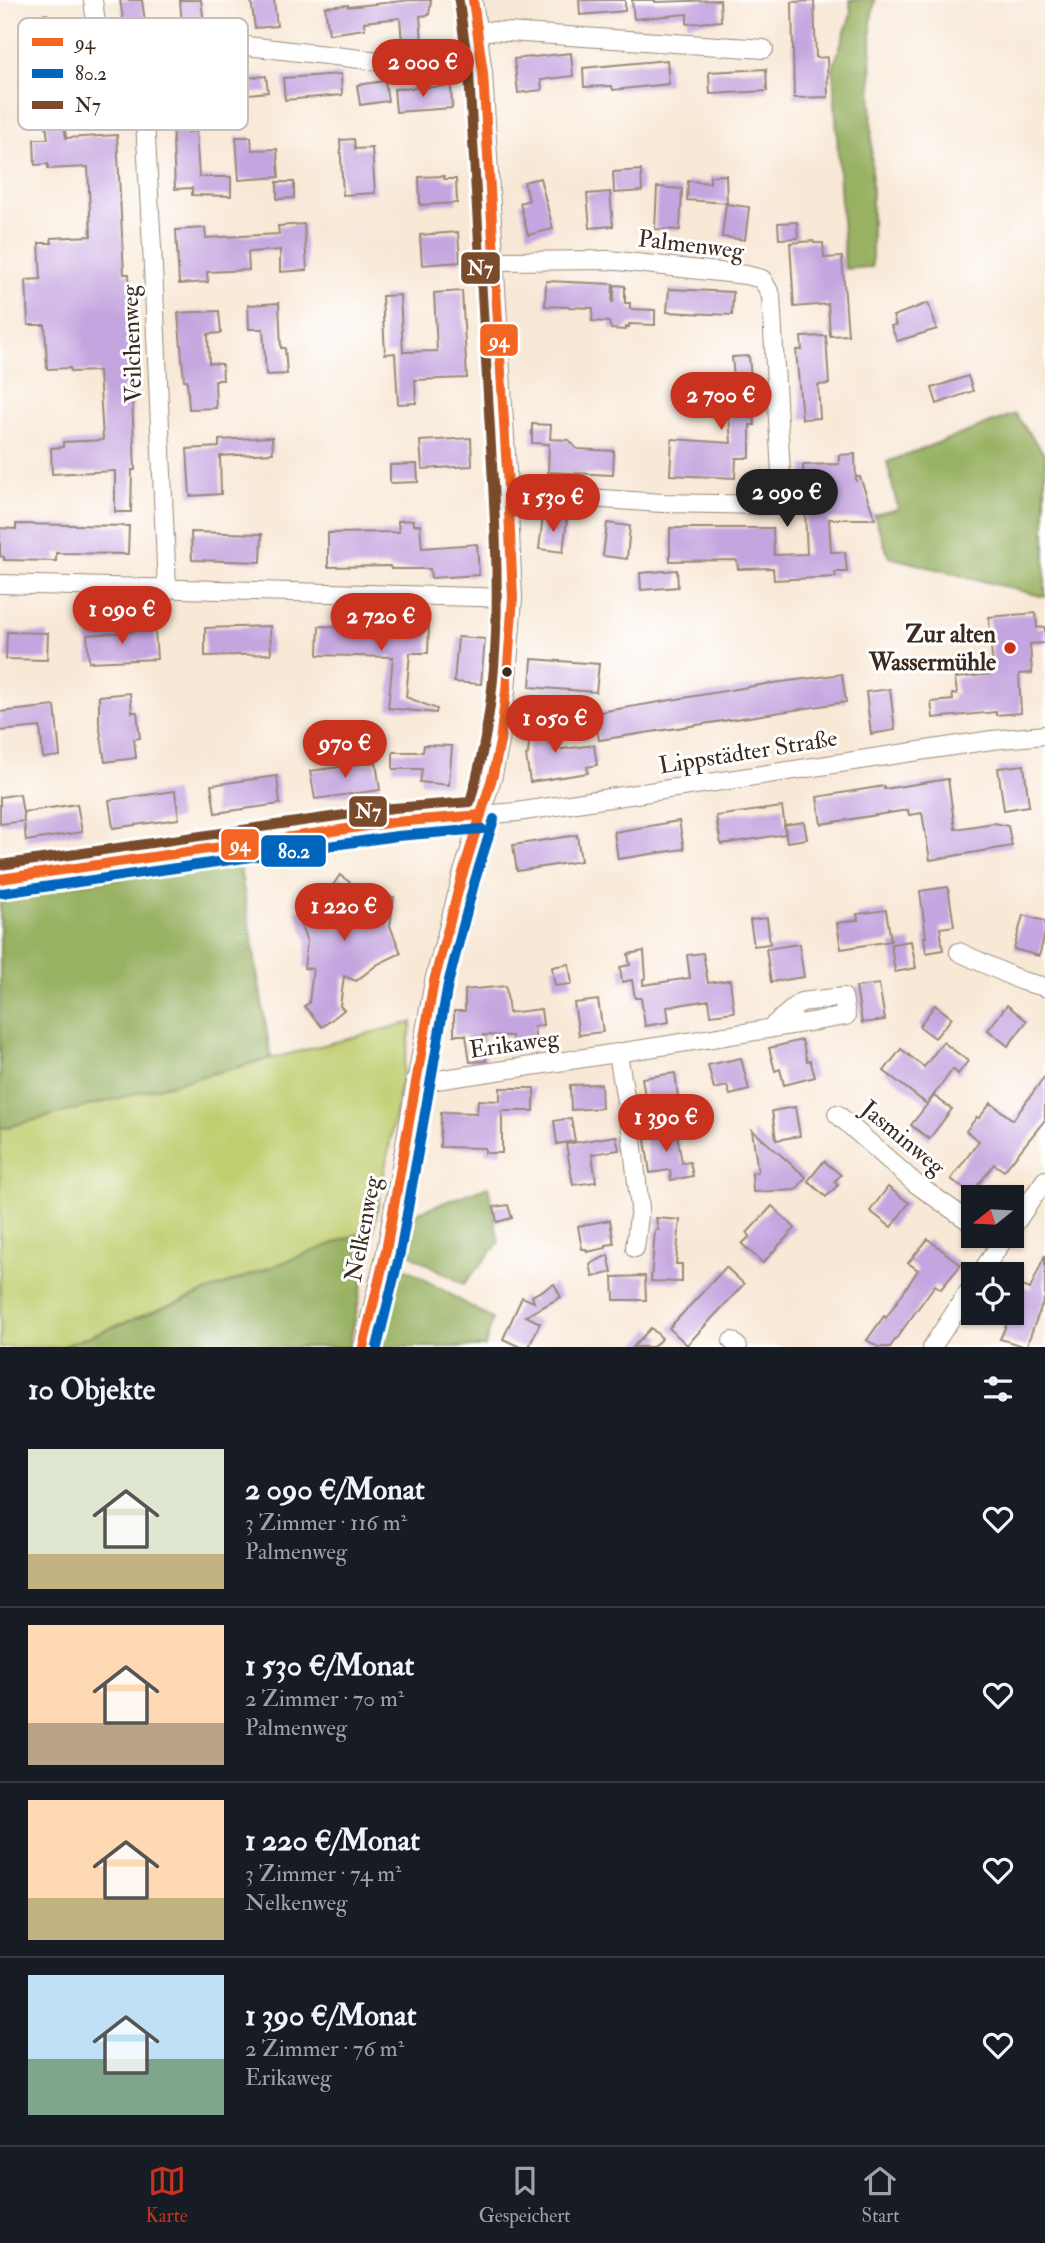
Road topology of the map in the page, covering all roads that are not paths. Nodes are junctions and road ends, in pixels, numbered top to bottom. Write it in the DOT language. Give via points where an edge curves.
graph roads {
  1 [pos="93,0"];
  2 [pos="473,0"];
  3 [pos="96,18"];
  4 [pos="477,30"];
  5 [pos="248,46"];
  6 [pos="764,49"];
  7 [pos="483,73"];
  8 [pos="144,130"];
  9 [pos="495,261"];
  10 [pos="508,488"];
  11 [pos="0,584"];
  12 [pos="167,588"];
  13 [pos="513,598"];
  14 [pos="1045,735"];
  15 [pos="481,815"];
  16 [pos="0,879"];
  17 [pos="959,952"];
  18 [pos="1045,987"];
  19 [pos="769,1029"];
  20 [pos="618,1054"];
  21 [pos="416,1079"];
  22 [pos="837,1114"];
  23 [pos="1045,1180"];
  24 [pos="1024,1211"];
  25 [pos="961,1216"];
  26 [pos="635,1248"];
  27 [pos="961,1303"];
  28 [pos="363,1347"];
  29 [pos="932,1347"];
  1 -- 3 [label="street"];
  2 -- 4 [label="street, Nelkenweg"];
  4 -- 6 [label="street"];
  4 -- 7 [label="street, Nelkenweg"];
  5 -- 7 [label="street"];
  7 -- 9 [label="street, Nelkenweg"];
  8 -- 12 [label="street, Veilchenweg"];
  9 -- 10 [label="street, Nelkenweg"];
  9 -- 10 [label="street, Palmenweg" via="609,260 762,279 771,295 782,491 778,501 768,505 662,503"];
  10 -- 13 [label="street, Nelkenweg"];
  11 -- 12 [label="street"];
  12 -- 13 [label="street"];
  13 -- 15 [label="street, Nelkenweg" via="500,742"];
  14 -- 15 [label="street, Lippstädter Straße"];
  15 -- 16 [label="street, Lippstädter Straße" via="395,822"];
  15 -- 21 [label="street, Nelkenweg" via="434,981"];
  17 -- 18 [label="street"];
  19 -- 20 [label="street, Erikaweg"];
  20 -- 21 [label="street, Erikaweg" via="437,1080"];
  20 -- 26 [label="street" via="639,1196"];
  21 -- 28 [label="street, Nelkenweg" via="386,1251"];
  22 -- 25 [label="street, Jasminweg" via="916,1184"];
  23 -- 24 [label="street"];
  27 -- 29 [label="street"];
}
